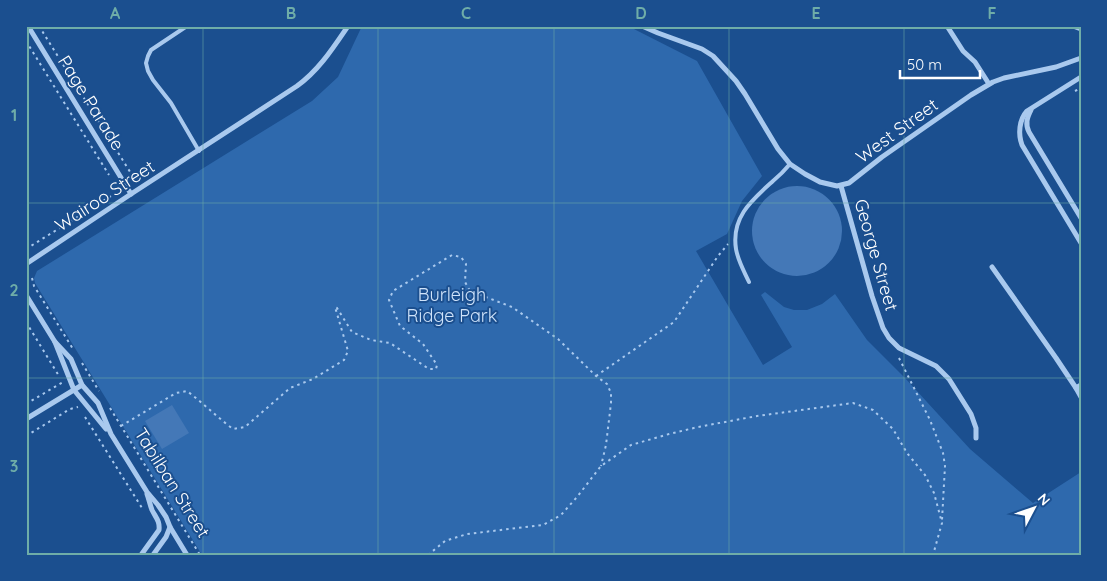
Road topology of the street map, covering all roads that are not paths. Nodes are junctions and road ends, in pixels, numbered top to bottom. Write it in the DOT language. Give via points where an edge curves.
graph roads {
  1 [pos="28,26"];
  2 [pos="187,26"];
  3 [pos="348,26"];
  4 [pos="642,26"];
  5 [pos="947,26"];
  6 [pos="1073,26"];
  7 [pos="1081,29"];
  8 [pos="1081,58"];
  9 [pos="1081,77"];
  10 [pos="988,84"];
  11 [pos="1036,104"];
  12 [pos="199,150"];
  13 [pos="790,164"];
  14 [pos="842,186"];
  15 [pos="131,194"];
  16 [pos="1081,218"];
  17 [pos="1081,243"];
  18 [pos="26,264"];
  19 [pos="992,267"];
  20 [pos="749,282"];
  21 [pos="26,295"];
  22 [pos="55,342"];
  23 [pos="82,385"];
  24 [pos="1078,386"];
  25 [pos="74,390"];
  26 [pos="1081,397"];
  27 [pos="26,420"];
  28 [pos="111,434"];
  29 [pos="976,438"];
  30 [pos="147,492"];
  31 [pos="160,526"];
  32 [pos="170,527"];
  33 [pos="141,555"];
  34 [pos="153,555"];
  35 [pos="187,555"];
  1 -- 15 [label="street, Page Parade"];
  2 -- 12 [label="lane" via="151,50 146,63 153,80"];
  3 -- 12 [label="street, Wairoo Street" via="306,80"];
  4 -- 13 [label="street, George Street" via="702,49 723,65 741,87"];
  5 -- 10 [label="street"];
  6 -- 7 [label="street"];
  8 -- 10 [label="street, West Street"];
  9 -- 11 [label="street"];
  10 -- 14 [label="street, West Street"];
  11 -- 16 [label="street" via="1028,116 1028,130"];
  11 -- 17 [label="street" via="1022,117 1021,144"];
  12 -- 15 [label="street, Wairoo Street"];
  13 -- 14 [label="street, George Street" via="820,182"];
  13 -- 20 [label="lane" via="760,191 740,218 735,235 736,250"];
  14 -- 29 [label="street, George Street" via="883,328 899,348 936,366 948,378 971,414"];
  15 -- 18 [label="street, Wairoo Street"];
  19 -- 24 [label="street"];
  21 -- 22 [label="street, Tabilban Street"];
  22 -- 23 [label="street, Tabilban Street" via="71,359"];
  22 -- 25 [label="street, Tabilban Street"];
  23 -- 25 [label="street"];
  23 -- 28 [label="street, Tabilban Street" via="98,404"];
  24 -- 26 [label="street"];
  25 -- 27 [label="street"];
  25 -- 28 [label="street, Tabilban Street"];
  28 -- 30 [label="street, Tabilban Street"];
  30 -- 31 [label="street"];
  30 -- 32 [label="street, Tabilban Street" via="158,504"];
  31 -- 32 [label="street"];
  31 -- 33 [label="street"];
  32 -- 34 [label="street"];
  32 -- 35 [label="street, Tabilban Street"];
}
